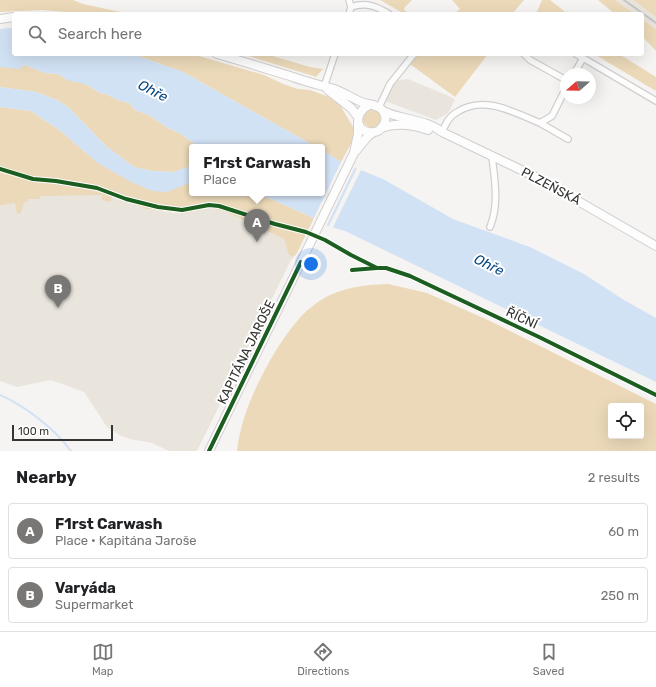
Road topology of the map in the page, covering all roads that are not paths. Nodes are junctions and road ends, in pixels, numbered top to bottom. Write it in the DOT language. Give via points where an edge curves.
graph roads {
  1 [pos="349,0"];
  2 [pos="351,7"];
  3 [pos="350,12"];
  4 [pos="385,12"];
  5 [pos="0,16"];
  6 [pos="12,17"];
  7 [pos="12,17"];
  8 [pos="0,19"];
  9 [pos="223,56"];
  10 [pos="334,56"];
  11 [pos="412,56"];
  12 [pos="526,56"];
  13 [pos="580,56"];
  14 [pos="583,58"];
  15 [pos="577,68"];
  16 [pos="560,77"];
  17 [pos="324,87"];
  18 [pos="560,100"];
  19 [pos="656,101"];
  20 [pos="369,105"];
  21 [pos="381,109"];
  22 [pos="358,120"];
  23 [pos="540,123"];
  24 [pos="378,130"];
  25 [pos="442,132"];
  26 [pos="568,139"];
  27 [pos="354,153"];
  28 [pos="492,157"];
  29 [pos="490,227"];
  30 [pos="656,246"];
  31 [pos="209,451"];
  1 -- 2 [label="street"];
  2 -- 3 [label="street"];
  2 -- 4 [label="street" via="372,5"];
  5 -- 6 [label="street"];
  7 -- 8 [label="street"];
  9 -- 17 [label="street"];
  10 -- 17 [label="street"];
  11 -- 21 [label="street" via="390,84"];
  12 -- 16 [label="street"];
  13 -- 14 [label="street"];
  14 -- 15 [label="street"];
  14 -- 19 [label="street"];
  17 -- 20 [label="street"];
  17 -- 22 [label="street" via="351,108"];
  18 -- 23 [label="street" via="552,116"];
  20 -- 21 [label="street"];
  20 -- 22 [label="street" via="361,110"];
  21 -- 24 [label="street" via="385,121"];
  21 -- 25 [label="street, PLZEŇSKÁ"];
  22 -- 24 [label="street" via="364,130"];
  22 -- 27 [label="street, KAPITÁNA JAROŠE"];
  23 -- 25 [label="street" via="504,108 481,104 467,106 454,114"];
  23 -- 26 [label="street"];
  24 -- 25 [label="street, PLZEŇSKÁ" via="402,125"];
  24 -- 27 [label="street, KAPITÁNA JAROŠE" via="368,136"];
  25 -- 28 [label="street, PLZEŇSKÁ"];
  27 -- 31 [label="street, KAPITÁNA JAROŠE"];
  28 -- 29 [label="street" via="496,196"];
  28 -- 30 [label="street, PLZEŇSKÁ" via="540,179"];
}
